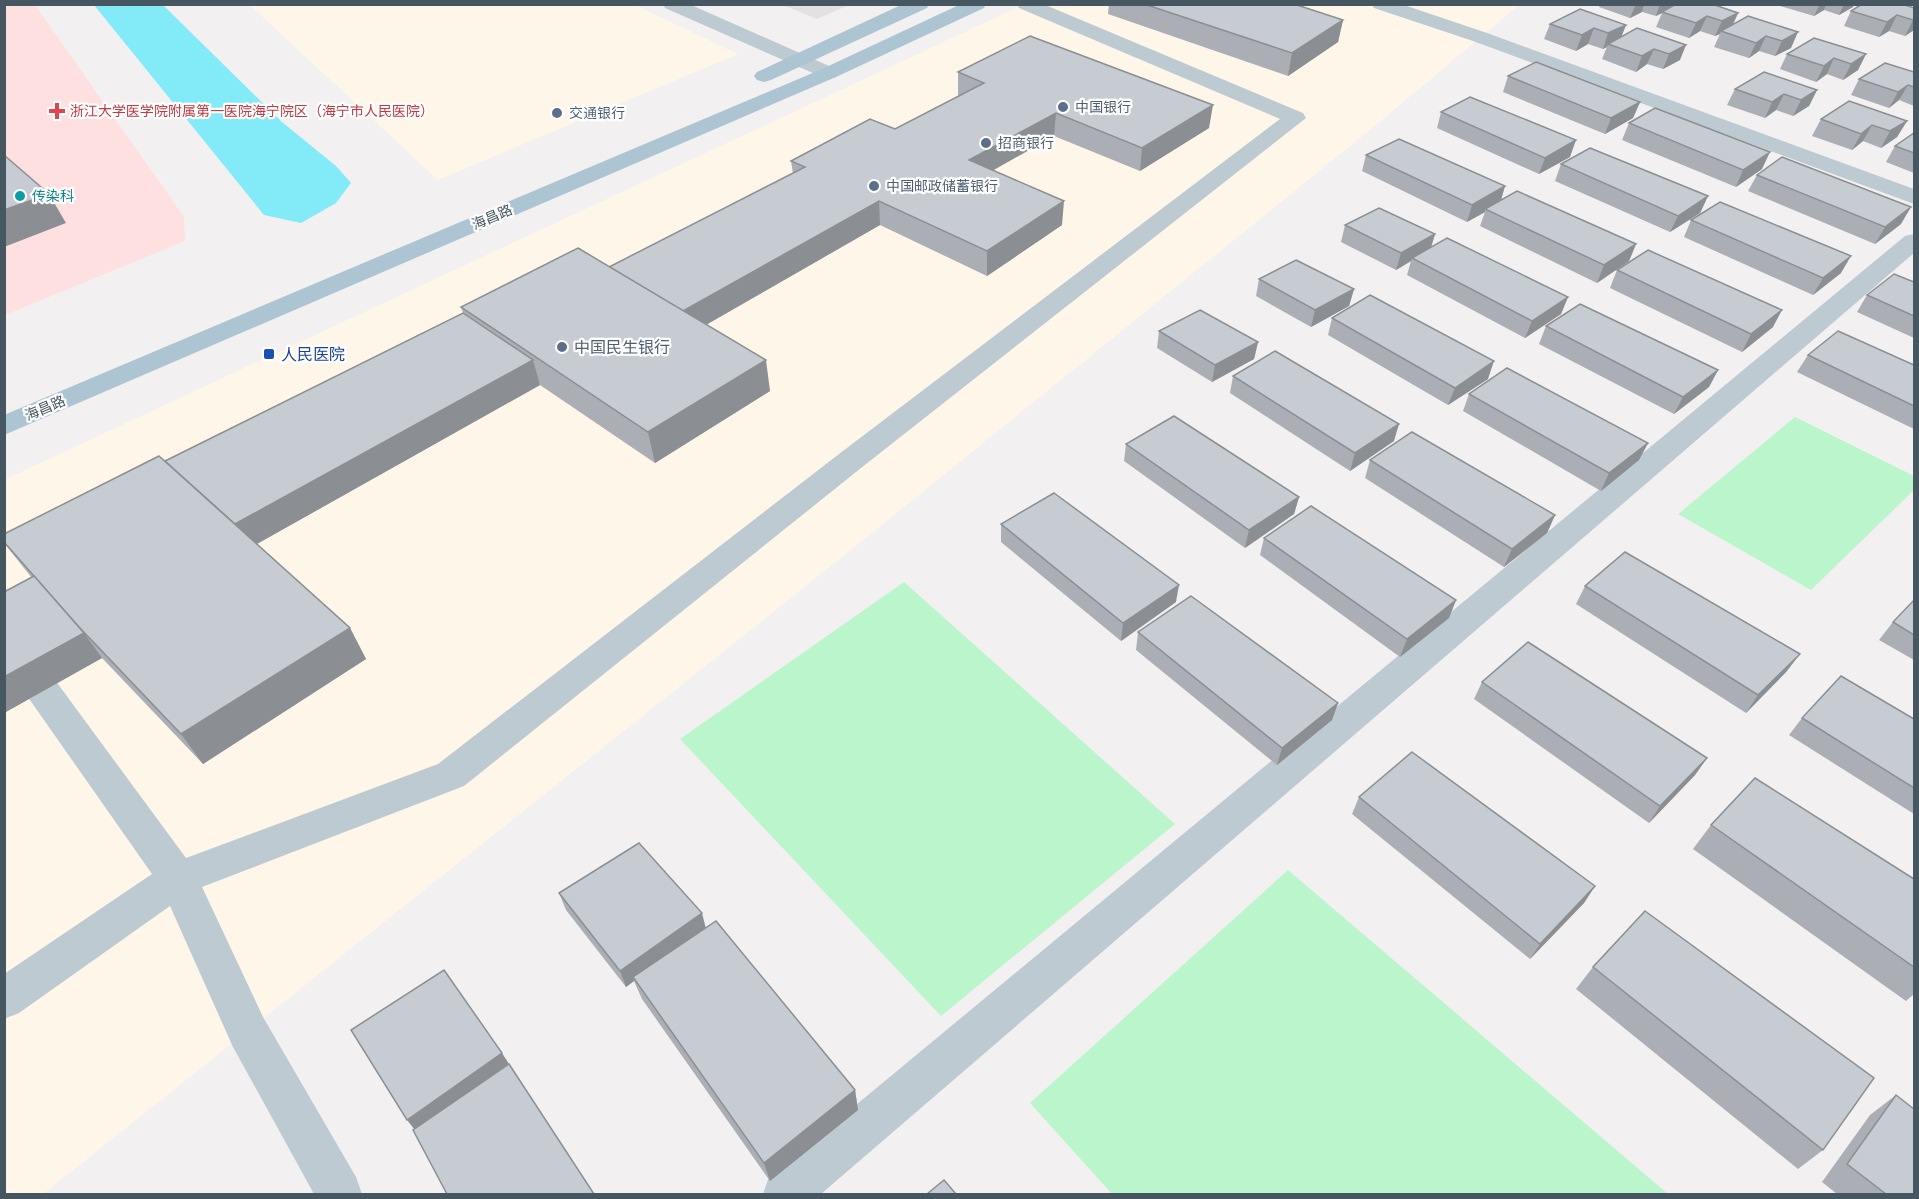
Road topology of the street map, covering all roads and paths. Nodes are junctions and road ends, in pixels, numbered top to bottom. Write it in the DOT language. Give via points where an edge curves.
graph roads {
  1 [pos="672,4"];
  2 [pos="920,4"];
  3 [pos="977,4"];
  4 [pos="1026,4"];
  5 [pos="1381,4"];
  6 [pos="800,60"];
  7 [pos="829,73"];
  8 [pos="745,84"];
  9 [pos="669,117"];
  10 [pos="1914,197"];
  11 [pos="1914,241"];
  12 [pos="4,404"];
  13 [pos="4,426"];
  14 [pos="4,636"];
  15 [pos="178,878"];
  16 [pos="4,999"];
  17 [pos="339,1194"];
  18 [pos="786,1194"];
  1 -- 6 [label="street"];
  2 -- 6 [label="main road"];
  3 -- 7 [label="main road, 海昌路"];
  4 -- 15 [label="street" via="1295,118 451,775"];
  5 -- 10 [label="street"];
  6 -- 7 [label="street"];
  6 -- 8 [label="main road"];
  7 -- 13 [label="main road, 海昌路"];
  9 -- 12 [label="main road, 海昌路"];
  11 -- 18 [label="street"];
  14 -- 15 [label="street"];
  15 -- 16 [label="street"];
  15 -- 17 [label="street" via="248,1032"];
}
